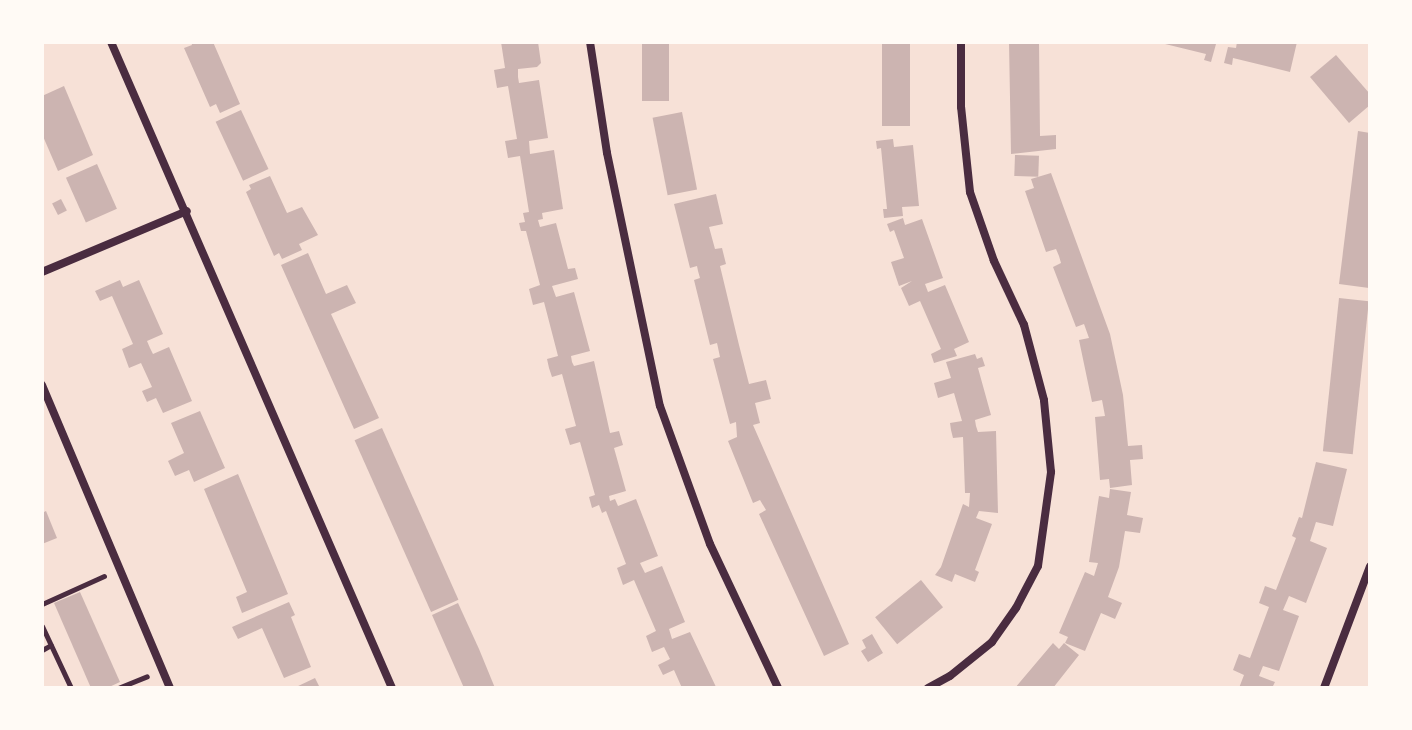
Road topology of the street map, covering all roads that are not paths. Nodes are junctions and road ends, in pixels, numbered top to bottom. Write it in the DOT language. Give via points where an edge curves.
graph roads {
  1 [pos="111,42"];
  2 [pos="590,42"];
  3 [pos="961,42"];
  4 [pos="187,211"];
  5 [pos="42,272"];
  6 [pos="42,385"];
  7 [pos="1370,566"];
  8 [pos="170,688"];
  9 [pos="392,688"];
  10 [pos="778,688"];
  11 [pos="928,688"];
  12 [pos="1324,688"];
  1 -- 4 [label="street"];
  2 -- 10 [label="street" via="607,153 660,406 710,544"];
  3 -- 11 [label="street" via="970,192 1024,325 1044,400 1051,472 1038,566 1016,608 992,642"];
  4 -- 5 [label="street"];
  4 -- 9 [label="street"];
  6 -- 8 [label="street"];
  7 -- 12 [label="street"];
}
